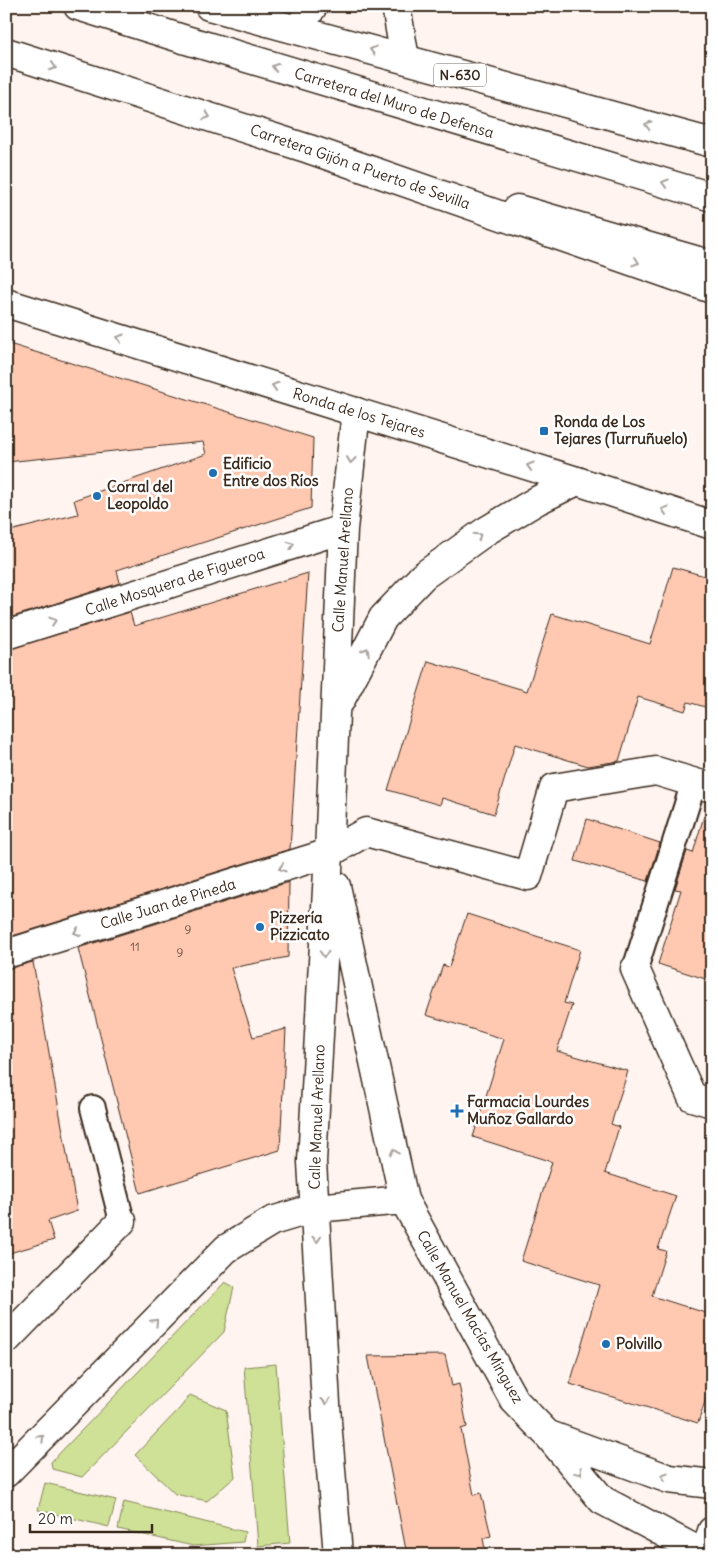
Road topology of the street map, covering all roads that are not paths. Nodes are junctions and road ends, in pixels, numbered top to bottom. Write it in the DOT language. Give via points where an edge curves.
graph roads {
  1 [pos="78,6"];
  2 [pos="209,6"];
  3 [pos="312,6"];
  4 [pos="396,6"];
  5 [pos="298,30"];
  6 [pos="6,52"];
  7 [pos="405,59"];
  8 [pos="712,143"];
  9 [pos="309,149"];
  10 [pos="712,197"];
  11 [pos="712,265"];
  12 [pos="712,289"];
  13 [pos="6,303"];
  14 [pos="356,412"];
  15 [pos="577,481"];
  16 [pos="712,525"];
  17 [pos="343,529"];
  18 [pos="6,635"];
  19 [pos="335,709"];
  20 [pos="703,785"];
  21 [pos="329,853"];
  22 [pos="6,954"];
  23 [pos="635,969"];
  24 [pos="712,1103"];
  25 [pos="93,1108"];
  26 [pos="404,1200"];
  27 [pos="315,1208"];
  28 [pos="122,1221"];
  29 [pos="6,1340"];
  30 [pos="548,1435"];
  31 [pos="6,1473"];
  32 [pos="712,1484"];
  33 [pos="712,1531"];
  34 [pos="705,1554"];
  35 [pos="338,1555"];
  10 -- 1 [label="main road, Carretera del Muro de Defensa, one-way"];
  2 -- 5 [label="main road, N-630"];
  3 -- 5 [label="main road"];
  4 -- 7 [label="main road"];
  7 -- 5 [label="main road, N-630, one-way"];
  6 -- 9 [label="main road, Carretera Gijón a Puerto de Sevilla, one-way"];
  8 -- 7 [label="main road, N-630, one-way"];
  9 -- 11 [label="main road"];
  9 -- 12 [label="main road, Carretera Gijón a Puerto de Sevilla, one-way"];
  14 -- 13 [label="main road, Ronda de los Tejares, one-way"];
  15 -- 14 [label="main road, Ronda de los Tejares, one-way"];
  14 -- 17 [label="main road, Calle Manuel Arellano, one-way"];
  16 -- 15 [label="main road, Ronda de los Tejares, one-way"];
  19 -- 15 [label="main road, Calle Manuel Arellano, one-way" via="384,618 422,576 486,530"];
  18 -- 17 [label="main road, Calle Mosquera de Figueroa, one-way"];
  17 -- 19 [label="main road, Calle Manuel Arellano"];
  19 -- 21 [label="main road, Calle Manuel Arellano"];
  20 -- 21 [label="main road, Calle Juan de Pineda" via="656,771 554,788 528,876 366,832"];
  20 -- 23 [label="lane"];
  21 -- 22 [label="main road, Calle Juan de Pineda, one-way"];
  26 -- 21 [label="main road, Calle Manuel Macías Mínguez, one-way"];
  21 -- 27 [label="main road, Calle Manuel Arellano, one-way" via="312,1162"];
  23 -- 24 [label="main road" via="692,1097"];
  25 -- 28 [label="lane"];
  26 -- 27 [label="main road"];
  26 -- 30 [label="main road, Calle Manuel Macías Mínguez" via="514,1400"];
  31 -- 27 [label="main road, one-way" via="226,1249 272,1221"];
  27 -- 35 [label="main road, Calle Manuel Arellano, one-way"];
  28 -- 29 [label="main road"];
  32 -- 30 [label="main road, one-way" via="669,1479"];
  30 -- 34 [label="main road, Calle Manuel Macías Mínguez, one-way" via="602,1500"];
  33 -- 34 [label="main road"];
}
